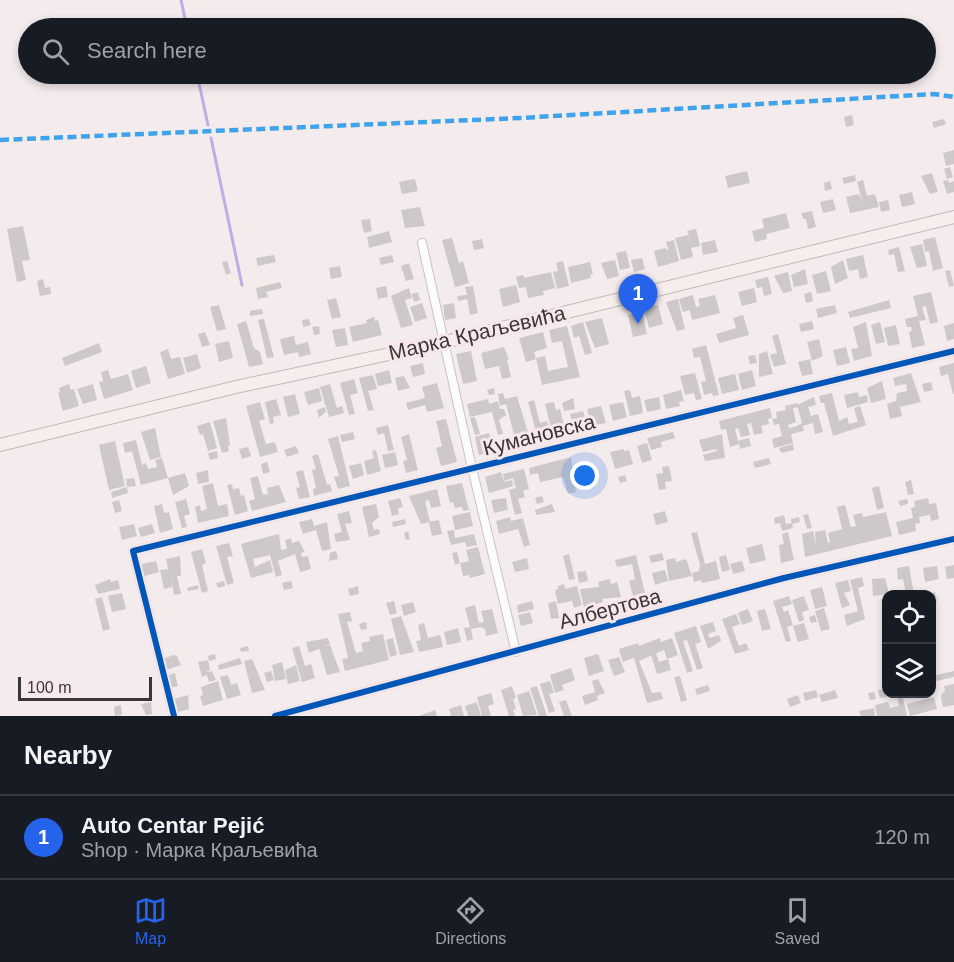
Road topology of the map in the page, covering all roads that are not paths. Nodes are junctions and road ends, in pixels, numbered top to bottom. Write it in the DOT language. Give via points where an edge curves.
graph roads {
  1 [pos="954,217"];
  2 [pos="423,243"];
  3 [pos="445,342"];
  4 [pos="954,351"];
  5 [pos="0,445"];
  6 [pos="472,468"];
  7 [pos="954,538"];
  8 [pos="516,652"];
  9 [pos="174,716"];
  10 [pos="276,716"];
  1 -- 3 [label="main road, Марка Краљевића"];
  2 -- 3 [label="street"];
  3 -- 5 [label="main road, Марка Краљевића" via="236,387"];
  3 -- 6 [label="street"];
  4 -- 6 [label="street, Кумановска"];
  6 -- 8 [label="street"];
  6 -- 9 [label="street, Кумановска" via="133,551"];
  7 -- 8 [label="street, Албертова" via="784,578"];
  8 -- 10 [label="street, Албертова"];
}
